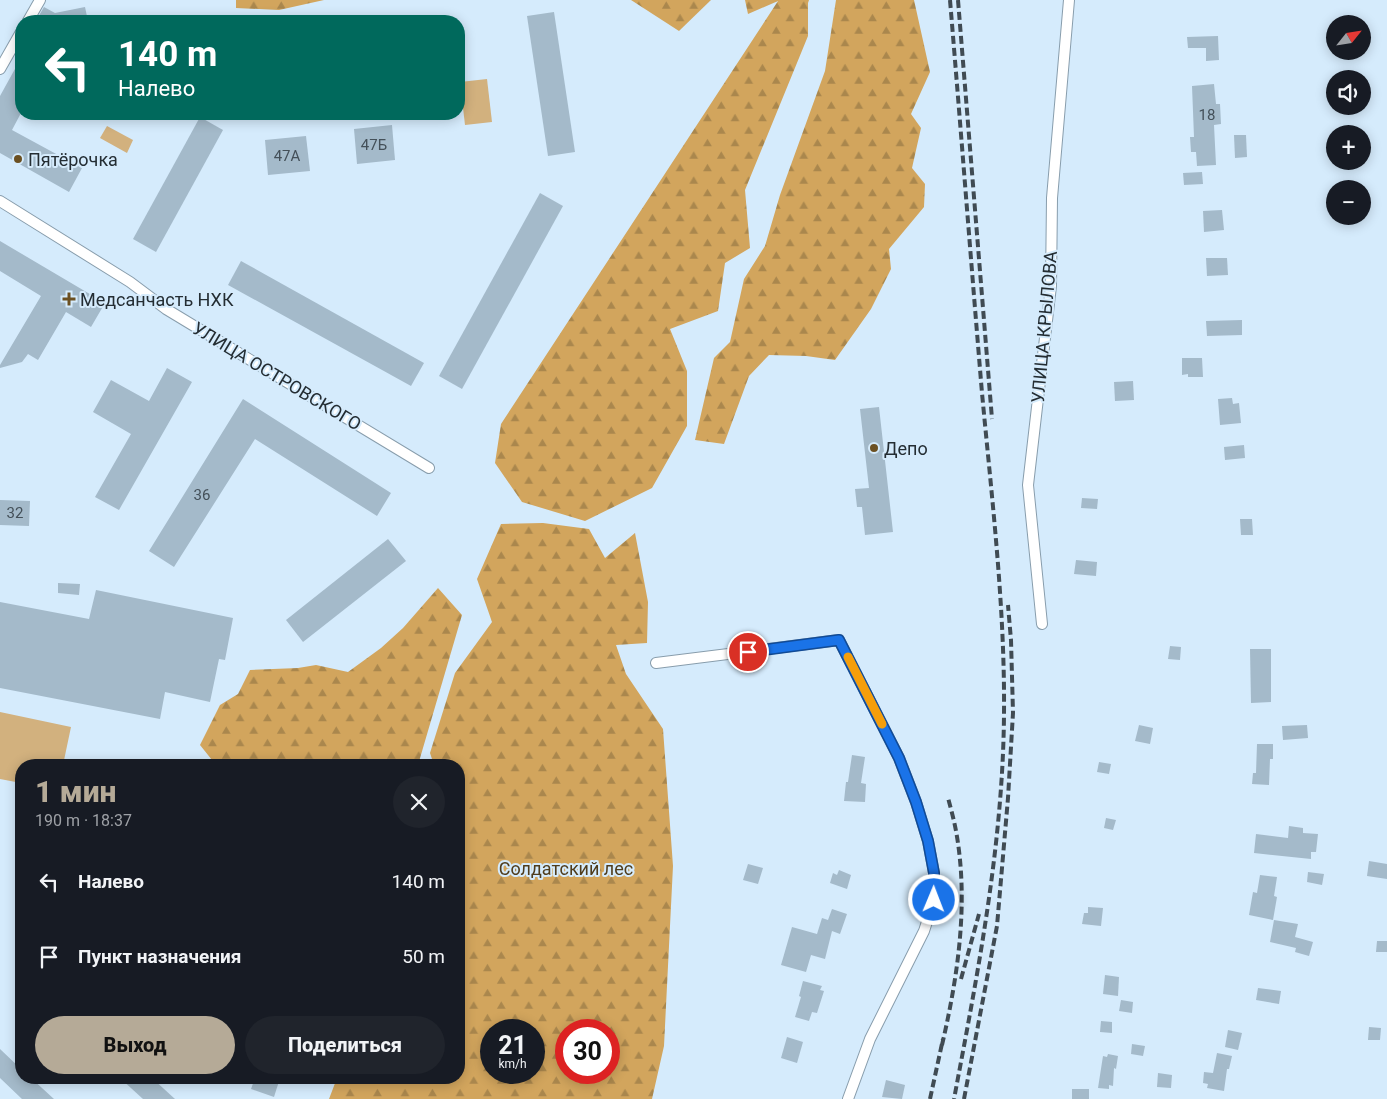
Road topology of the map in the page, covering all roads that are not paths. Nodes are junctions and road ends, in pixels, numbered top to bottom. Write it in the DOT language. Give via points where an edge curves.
graph roads {
  1 [pos="40,0"];
  2 [pos="1069,0"];
  3 [pos="31,15"];
  4 [pos="15,43"];
  5 [pos="0,69"];
  6 [pos="0,201"];
  7 [pos="429,468"];
  8 [pos="1042,624"];
  9 [pos="656,663"];
  10 [pos="848,1099"];
  1 -- 3 [label="street"];
  2 -- 8 [label="street, УЛИЦА КРЫЛОВА" via="1052,198 1051,286 1028,484"];
  4 -- 5 [label="street"];
  6 -- 7 [label="street, УЛИЦА ОСТРОВСКОГО" via="130,282 166,309"];
  9 -- 10 [label="street" via="839,640 899,758 928,841 934,873 934,900 924,931 870,1039"];
}
